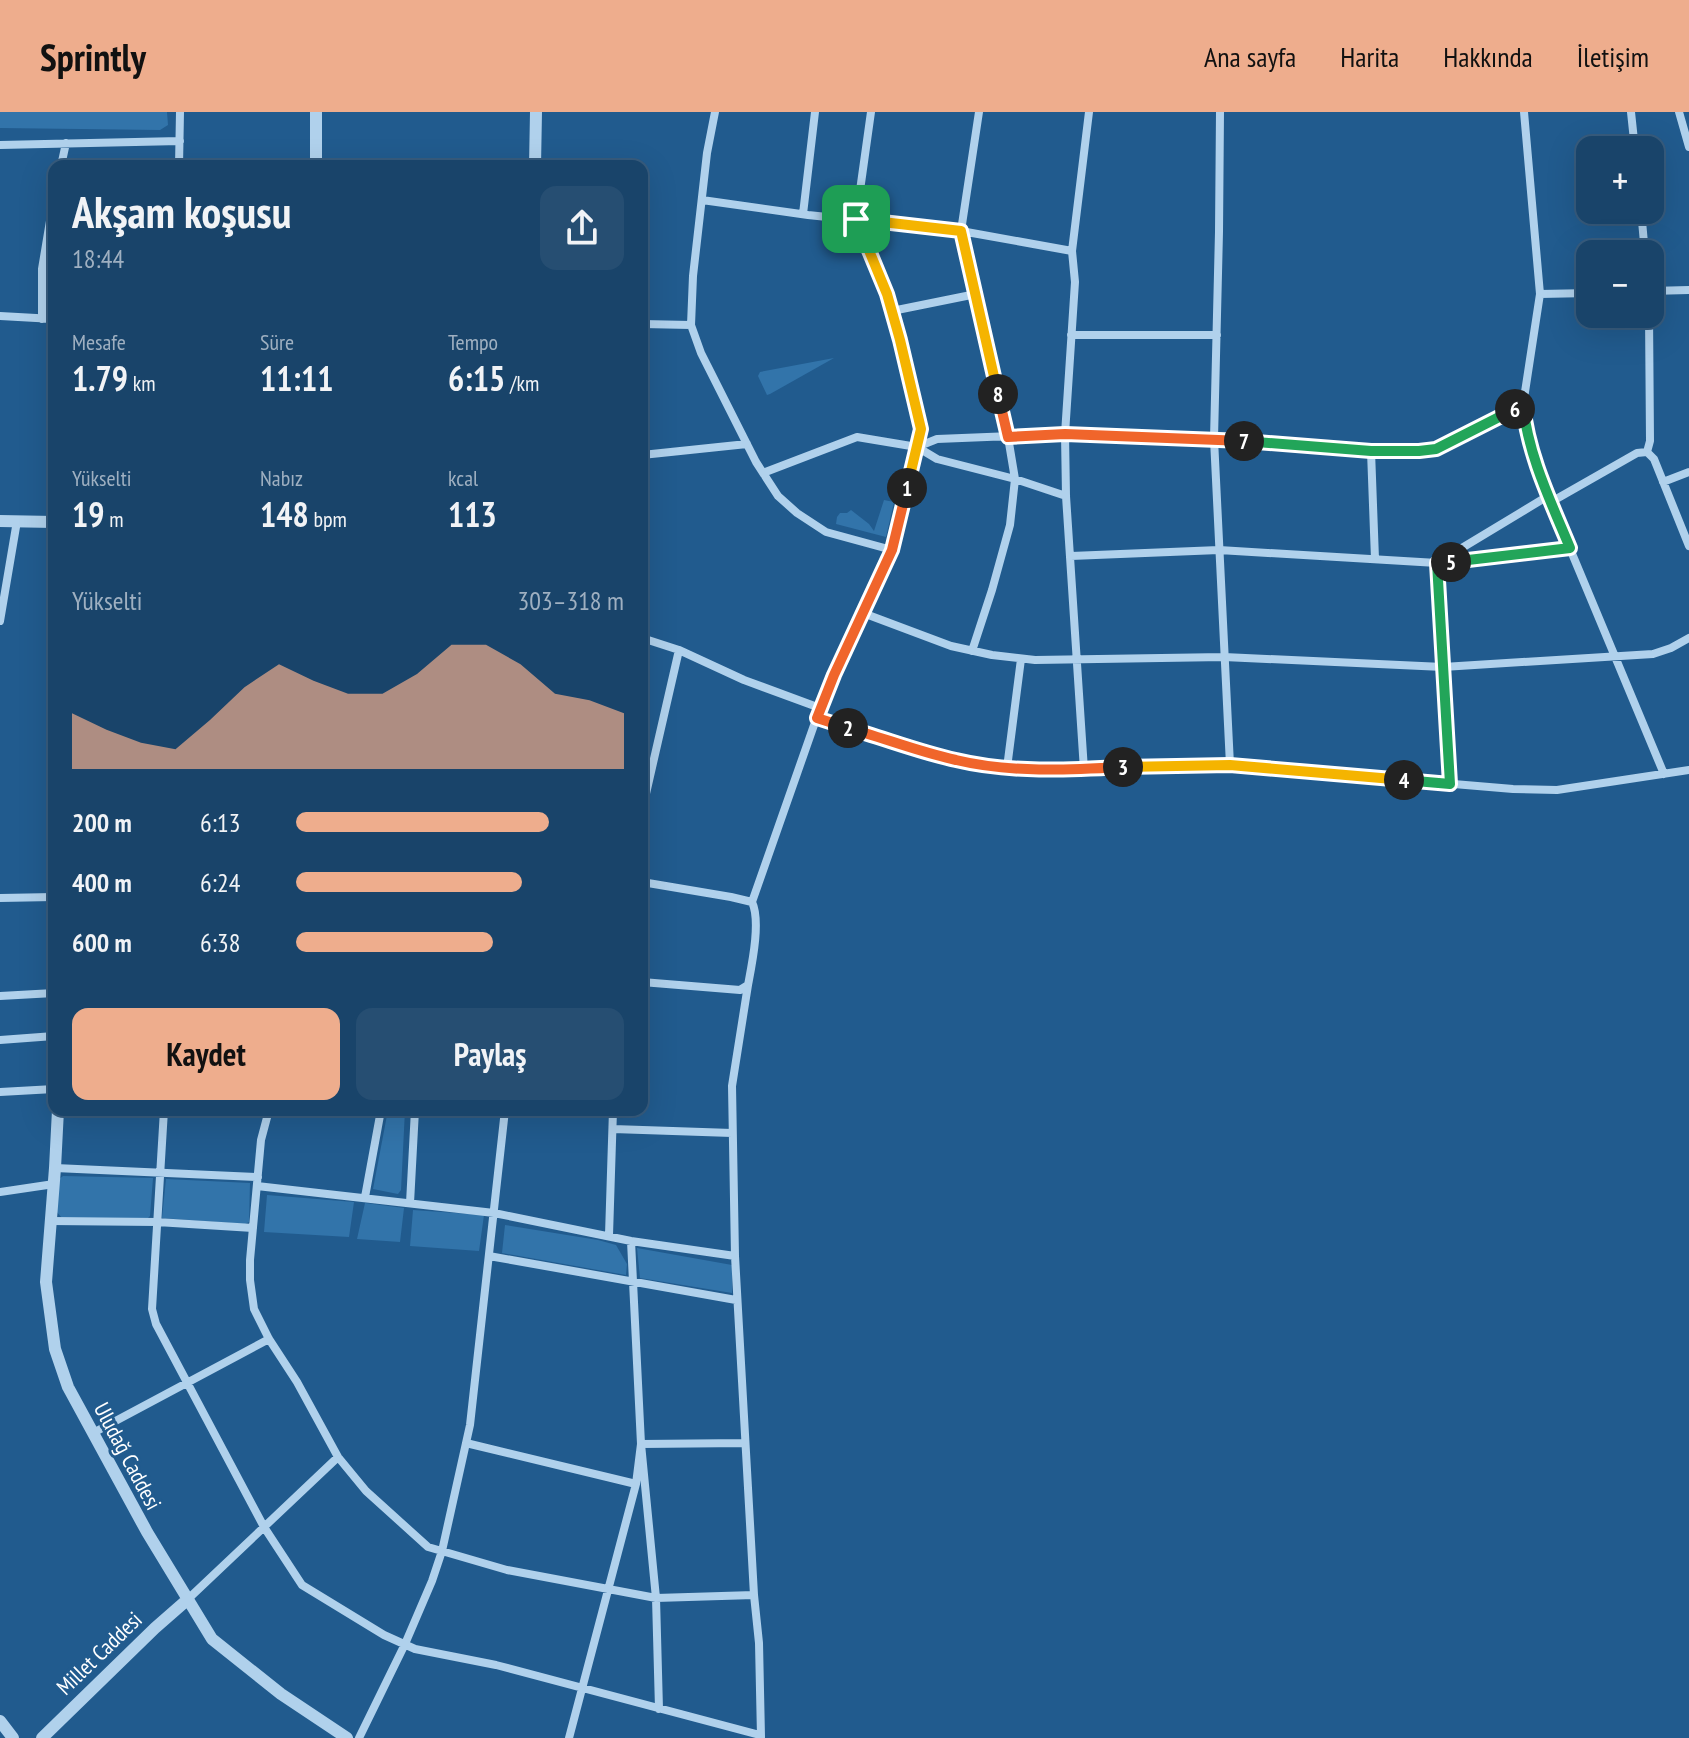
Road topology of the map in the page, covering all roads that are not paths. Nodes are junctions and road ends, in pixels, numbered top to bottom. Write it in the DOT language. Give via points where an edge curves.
graph roads {
  1 [pos="180,112"];
  2 [pos="316,112"];
  3 [pos="536,112"];
  4 [pos="715,112"];
  5 [pos="815,112"];
  6 [pos="871,112"];
  7 [pos="979,112"];
  8 [pos="1089,112"];
  9 [pos="1220,112"];
  10 [pos="1524,112"];
  11 [pos="1631,112"];
  12 [pos="1679,112"];
  13 [pos="1634,136"];
  14 [pos="180,141"];
  15 [pos="66,143"];
  16 [pos="0,145"];
  17 [pos="1689,147"];
  18 [pos="62,160"];
  19 [pos="179,160"];
  20 [pos="316,160"];
  21 [pos="535,160"];
  22 [pos="702,200"];
  23 [pos="803,214"];
  24 [pos="856,219"];
  25 [pos="961,231"];
  26 [pos="48,234"];
  27 [pos="1072,251"];
  28 [pos="48,268"];
  29 [pos="42,269"];
  30 [pos="1689,290"];
  31 [pos="1664,291"];
  32 [pos="1576,293"];
  33 [pos="976,294"];
  34 [pos="1540,294"];
  35 [pos="892,311"];
  36 [pos="0,316"];
  37 [pos="42,319"];
  38 [pos="48,319"];
  39 [pos="648,324"];
  40 [pos="691,325"];
  41 [pos="1649,328"];
  42 [pos="1071,335"];
  43 [pos="1217,335"];
  44 [pos="1523,405"];
  45 [pos="1065,434"];
  46 [pos="1008,437"];
  47 [pos="1214,439"];
  48 [pos="747,444"];
  49 [pos="917,447"];
  50 [pos="1371,451"];
  51 [pos="1647,452"];
  52 [pos="648,454"];
  53 [pos="1689,472"];
  54 [pos="763,473"];
  55 [pos="1015,479"];
  56 [pos="1663,482"];
  57 [pos="1066,496"];
  58 [pos="1550,499"];
  59 [pos="0,521"];
  60 [pos="17,521"];
  61 [pos="48,522"];
  62 [pos="1689,546"];
  63 [pos="1570,548"];
  64 [pos="892,550"];
  65 [pos="1219,550"];
  66 [pos="1071,556"];
  67 [pos="1375,559"];
  68 [pos="1437,563"];
  69 [pos="863,613"];
  70 [pos="0,621"];
  71 [pos="1689,638"];
  72 [pos="648,640"];
  73 [pos="679,650"];
  74 [pos="972,651"];
  75 [pos="1615,655"];
  76 [pos="1224,657"];
  77 [pos="1021,659"];
  78 [pos="1077,660"];
  79 [pos="1443,667"];
  80 [pos="820,708"];
  81 [pos="817,718"];
  82 [pos="1230,765"];
  83 [pos="1007,768"];
  84 [pos="1084,770"];
  85 [pos="1689,770"];
  86 [pos="1664,774"];
  87 [pos="1450,784"];
  88 [pos="648,785"];
  89 [pos="648,883"];
  90 [pos="48,897"];
  91 [pos="0,898"];
  92 [pos="752,902"];
  93 [pos="648,982"];
  94 [pos="748,985"];
  95 [pos="48,993"];
  96 [pos="0,996"];
  97 [pos="48,1036"];
  98 [pos="0,1040"];
  99 [pos="48,1089"];
  100 [pos="0,1092"];
  101 [pos="58,1116"];
  102 [pos="164,1116"];
  103 [pos="267,1116"];
  104 [pos="380,1116"];
  105 [pos="415,1116"];
  106 [pos="504,1116"];
  107 [pos="613,1116"];
  108 [pos="613,1129"];
  109 [pos="732,1133"];
  110 [pos="55,1168"];
  111 [pos="160,1171"];
  112 [pos="257,1182"];
  113 [pos="54,1184"];
  114 [pos="0,1192"];
  115 [pos="365,1197"];
  116 [pos="410,1203"];
  117 [pos="494,1213"];
  118 [pos="51,1221"];
  119 [pos="157,1222"];
  120 [pos="253,1228"];
  121 [pos="609,1235"];
  122 [pos="631,1241"];
  123 [pos="489,1256"];
  124 [pos="735,1256"];
  125 [pos="633,1282"];
  126 [pos="736,1300"];
  127 [pos="269,1339"];
  128 [pos="186,1382"];
  129 [pos="93,1433"];
  130 [pos="466,1443"];
  131 [pos="745,1443"];
  132 [pos="641,1444"];
  133 [pos="338,1457"];
  134 [pos="636,1484"];
  135 [pos="264,1527"];
  136 [pos="442,1551"];
  137 [pos="608,1590"];
  138 [pos="754,1595"];
  139 [pos="656,1598"];
  140 [pos="187,1600"];
  141 [pos="405,1644"];
  142 [pos="582,1687"];
  143 [pos="659,1709"];
  144 [pos="0,1721"];
  145 [pos="761,1737"];
  146 [pos="13,1738"];
  147 [pos="42,1738"];
  148 [pos="347,1738"];
  149 [pos="359,1738"];
  150 [pos="569,1738"];
  1 -- 14 [label="street"];
  2 -- 20 [label="street"];
  3 -- 21 [label="street"];
  4 -- 22 [label="street"];
  5 -- 23 [label="street"];
  6 -- 24 [label="street"];
  7 -- 25 [label="street"];
  8 -- 27 [label="street"];
  9 -- 43 [label="street"];
  10 -- 34 [label="street"];
  11 -- 13 [label="street"];
  12 -- 17 [label="street"];
  14 -- 15 [label="street"];
  14 -- 19 [label="street"];
  15 -- 16 [label="street"];
  15 -- 18 [label="street"];
  22 -- 23 [label="street"];
  22 -- 40 [label="street"];
  23 -- 24 [label="street"];
  24 -- 25 [label="street"];
  24 -- 35 [label="street"];
  25 -- 27 [label="street"];
  25 -- 33 [label="street"];
  26 -- 29 [label="street"];
  27 -- 42 [label="street"];
  28 -- 29 [label="street"];
  29 -- 37 [label="street"];
  30 -- 31 [label="street"];
  32 -- 34 [label="street"];
  33 -- 35 [label="street"];
  33 -- 46 [label="street"];
  34 -- 44 [label="street"];
  35 -- 49 [label="street" via="921,429"];
  36 -- 37 [label="street"];
  37 -- 38 [label="street"];
  39 -- 40 [label="street"];
  40 -- 48 [label="street"];
  41 -- 51 [label="street"];
  42 -- 43 [label="street"];
  42 -- 45 [label="street"];
  43 -- 47 [label="street"];
  44 -- 50 [label="street" via="1436,449"];
  44 -- 58 [label="street" via="1525,428"];
  45 -- 46 [label="street"];
  45 -- 47 [label="street"];
  45 -- 57 [label="street"];
  46 -- 49 [label="street" via="937,439"];
  46 -- 55 [label="street"];
  47 -- 50 [label="street"];
  47 -- 65 [label="street"];
  48 -- 52 [label="street"];
  48 -- 54 [label="street"];
  49 -- 54 [label="street" via="857,437"];
  49 -- 55 [label="street" via="937,459"];
  49 -- 64 [label="street"];
  50 -- 67 [label="street"];
  51 -- 56 [label="street"];
  51 -- 58 [label="street"];
  53 -- 56 [label="street"];
  54 -- 64 [label="street" via="778,496 826,532"];
  55 -- 57 [label="street"];
  55 -- 74 [label="street" via="1010,525"];
  56 -- 62 [label="street"];
  57 -- 66 [label="street"];
  58 -- 63 [label="street"];
  58 -- 68 [label="street"];
  59 -- 60 [label="street"];
  60 -- 61 [label="street"];
  60 -- 70 [label="street"];
  63 -- 68 [label="street"];
  63 -- 75 [label="street"];
  64 -- 69 [label="street"];
  65 -- 66 [label="street"];
  65 -- 67 [label="street"];
  65 -- 76 [label="street"];
  66 -- 78 [label="street"];
  67 -- 68 [label="street"];
  68 -- 79 [label="street"];
  69 -- 74 [label="street"];
  69 -- 80 [label="street"];
  71 -- 75 [label="street" via="1653,654"];
  72 -- 73 [label="street"];
  73 -- 80 [label="street"];
  73 -- 88 [label="street"];
  74 -- 77 [label="street"];
  75 -- 79 [label="street"];
  75 -- 86 [label="street"];
  76 -- 78 [label="street"];
  76 -- 79 [label="street"];
  76 -- 82 [label="street"];
  77 -- 78 [label="street"];
  77 -- 83 [label="street"];
  78 -- 84 [label="street"];
  79 -- 87 [label="street"];
  80 -- 81 [label="street"];
  81 -- 83 [label="street" via="956,760"];
  81 -- 92 [label="street"];
  82 -- 84 [label="street"];
  82 -- 87 [label="street"];
  83 -- 84 [label="street"];
  85 -- 86 [label="street"];
  86 -- 87 [label="street" via="1557,790"];
  89 -- 92 [label="street"];
  90 -- 91 [label="street"];
  92 -- 94 [label="street" via="756,911"];
  93 -- 94 [label="street" via="740,990"];
  94 -- 109 [label="street" via="732,1086"];
  95 -- 96 [label="street"];
  97 -- 98 [label="street"];
  99 -- 100 [label="street"];
  101 -- 110 [label="street, Uludağ Caddesi"];
  102 -- 111 [label="street"];
  103 -- 112 [label="street"];
  104 -- 115 [label="street"];
  105 -- 116 [label="street"];
  106 -- 117 [label="street"];
  107 -- 108 [label="street"];
  108 -- 109 [label="street"];
  108 -- 121 [label="street"];
  109 -- 124 [label="street"];
  110 -- 111 [label="street"];
  110 -- 113 [label="street, Uludağ Caddesi"];
  111 -- 112 [label="street"];
  111 -- 119 [label="street"];
  112 -- 115 [label="street"];
  112 -- 120 [label="street"];
  113 -- 114 [label="street"];
  113 -- 118 [label="street, Uludağ Caddesi"];
  115 -- 116 [label="street"];
  116 -- 117 [label="street"];
  117 -- 121 [label="street"];
  117 -- 123 [label="street"];
  118 -- 119 [label="street"];
  118 -- 129 [label="street, Uludağ Caddesi" via="46,1282 55,1349"];
  119 -- 120 [label="street"];
  119 -- 128 [label="street" via="152,1309"];
  120 -- 127 [label="street" via="254,1309"];
  121 -- 122 [label="street"];
  122 -- 124 [label="street"];
  122 -- 125 [label="street"];
  123 -- 125 [label="street"];
  123 -- 130 [label="street"];
  124 -- 126 [label="street"];
  125 -- 126 [label="street"];
  125 -- 132 [label="street"];
  126 -- 131 [label="street"];
  127 -- 128 [label="street"];
  127 -- 133 [label="street"];
  128 -- 129 [label="street"];
  128 -- 135 [label="street"];
  129 -- 140 [label="street, Uludağ Caddesi"];
  130 -- 134 [label="street"];
  130 -- 136 [label="street"];
  131 -- 132 [label="street"];
  131 -- 138 [label="street"];
  132 -- 134 [label="street"];
  132 -- 139 [label="street"];
  133 -- 135 [label="street"];
  133 -- 136 [label="street" via="376,1501 428,1547"];
  134 -- 137 [label="street"];
  135 -- 140 [label="street"];
  135 -- 141 [label="street" via="302,1585"];
  136 -- 137 [label="street"];
  136 -- 141 [label="street"];
  137 -- 139 [label="street"];
  137 -- 142 [label="street"];
  138 -- 139 [label="street"];
  138 -- 145 [label="street"];
  139 -- 143 [label="street"];
  140 -- 147 [label="street, Millet Caddesi"];
  140 -- 148 [label="street, Uludağ Caddesi" via="212,1639"];
  141 -- 142 [label="street"];
  141 -- 149 [label="street"];
  142 -- 143 [label="street"];
  142 -- 150 [label="street"];
  143 -- 145 [label="street"];
  144 -- 146 [label="street"];
}
